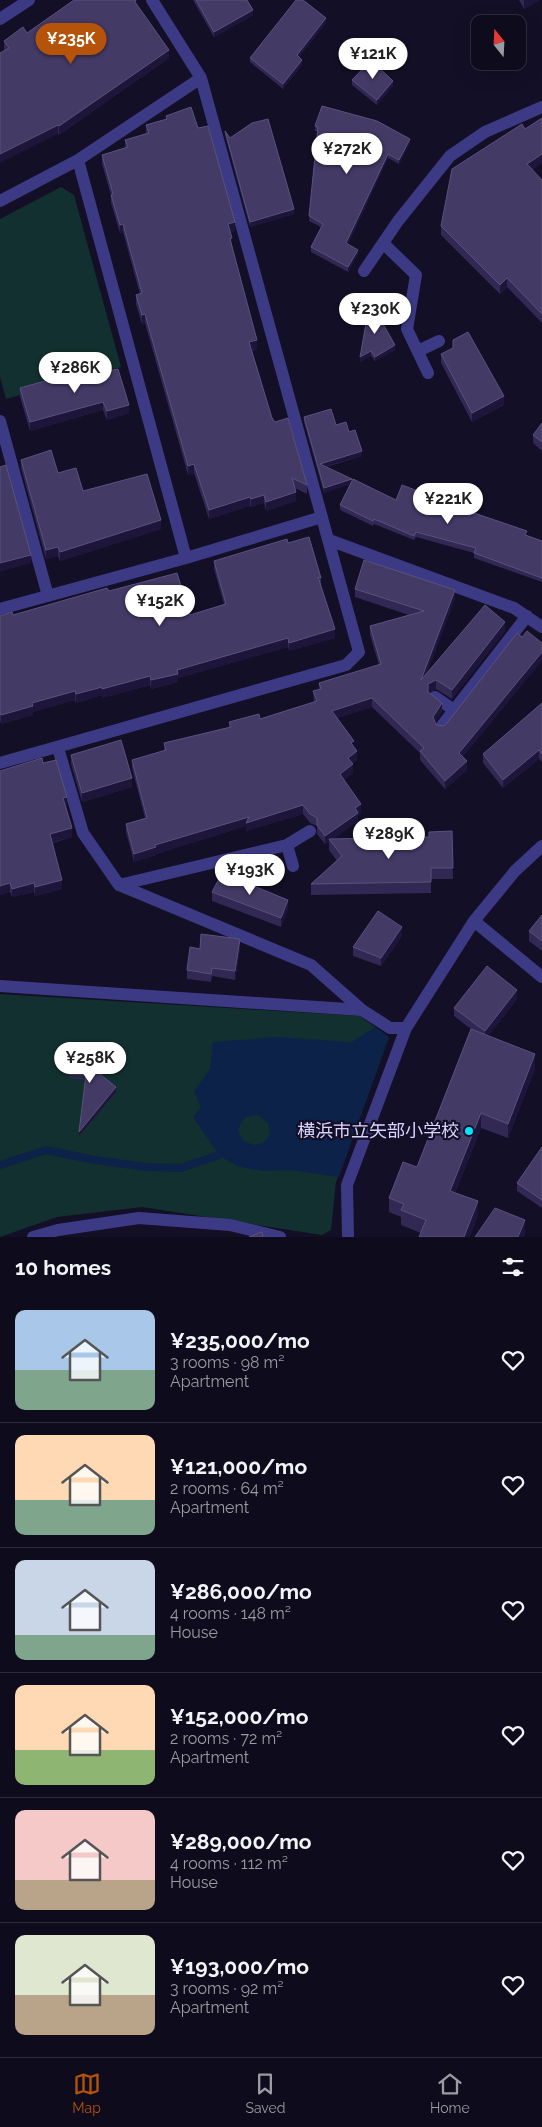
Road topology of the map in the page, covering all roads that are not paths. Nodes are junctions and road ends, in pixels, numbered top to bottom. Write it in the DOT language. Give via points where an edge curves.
graph roads {
  1 [pos="29,0"];
  2 [pos="152,0"];
  3 [pos="0,19"];
  4 [pos="202,78"];
  5 [pos="542,107"];
  6 [pos="78,160"];
  7 [pos="0,201"];
  8 [pos="383,243"];
  9 [pos="364,271"];
  10 [pos="439,340"];
  11 [pos="418,351"];
  12 [pos="428,373"];
  13 [pos="0,421"];
  14 [pos="322,517"];
  15 [pos="328,540"];
  16 [pos="186,558"];
  17 [pos="48,596"];
  18 [pos="0,609"];
  19 [pos="527,616"];
  20 [pos="542,627"];
  21 [pos="435,698"];
  22 [pos="454,710"];
  23 [pos="441,727"];
  24 [pos="58,748"];
  25 [pos="0,763"];
  26 [pos="310,831"];
  27 [pos="287,845"];
  28 [pos="542,846"];
  29 [pos="293,866"];
  30 [pos="119,885"];
  31 [pos="474,921"];
  32 [pos="542,977"];
  33 [pos="0,986"];
  34 [pos="362,1010"];
  35 [pos="406,1028"];
  36 [pos="33,1237"];
  37 [pos="280,1237"];
  38 [pos="348,1237"];
  1 -- 3 [label="street"];
  2 -- 4 [label="street"];
  4 -- 6 [label="street"];
  4 -- 14 [label="street"];
  5 -- 8 [label="street" via="485,132 450,156"];
  6 -- 7 [label="street"];
  6 -- 16 [label="street"];
  8 -- 9 [label="street"];
  8 -- 11 [label="street" via="416,275 406,329"];
  10 -- 11 [label="street"];
  11 -- 12 [label="street"];
  13 -- 17 [label="street"];
  14 -- 15 [label="street"];
  14 -- 16 [label="street"];
  15 -- 19 [label="street" via="514,608"];
  15 -- 24 [label="street" via="359,652 346,665"];
  16 -- 17 [label="street"];
  17 -- 18 [label="street"];
  19 -- 20 [label="street"];
  19 -- 22 [label="street"];
  21 -- 22 [label="street"];
  22 -- 23 [label="street"];
  24 -- 25 [label="street"];
  24 -- 30 [label="street" via="83,833"];
  26 -- 27 [label="street"];
  27 -- 29 [label="street"];
  27 -- 30 [label="street"];
  28 -- 31 [label="street" via="515,871"];
  30 -- 34 [label="street" via="311,965"];
  31 -- 32 [label="street"];
  31 -- 35 [label="street"];
  33 -- 34 [label="street"];
  34 -- 35 [label="street" via="390,1028"];
  35 -- 38 [label="street" via="347,1185"];
  36 -- 37 [label="street" via="139,1218 230,1225"];
}
